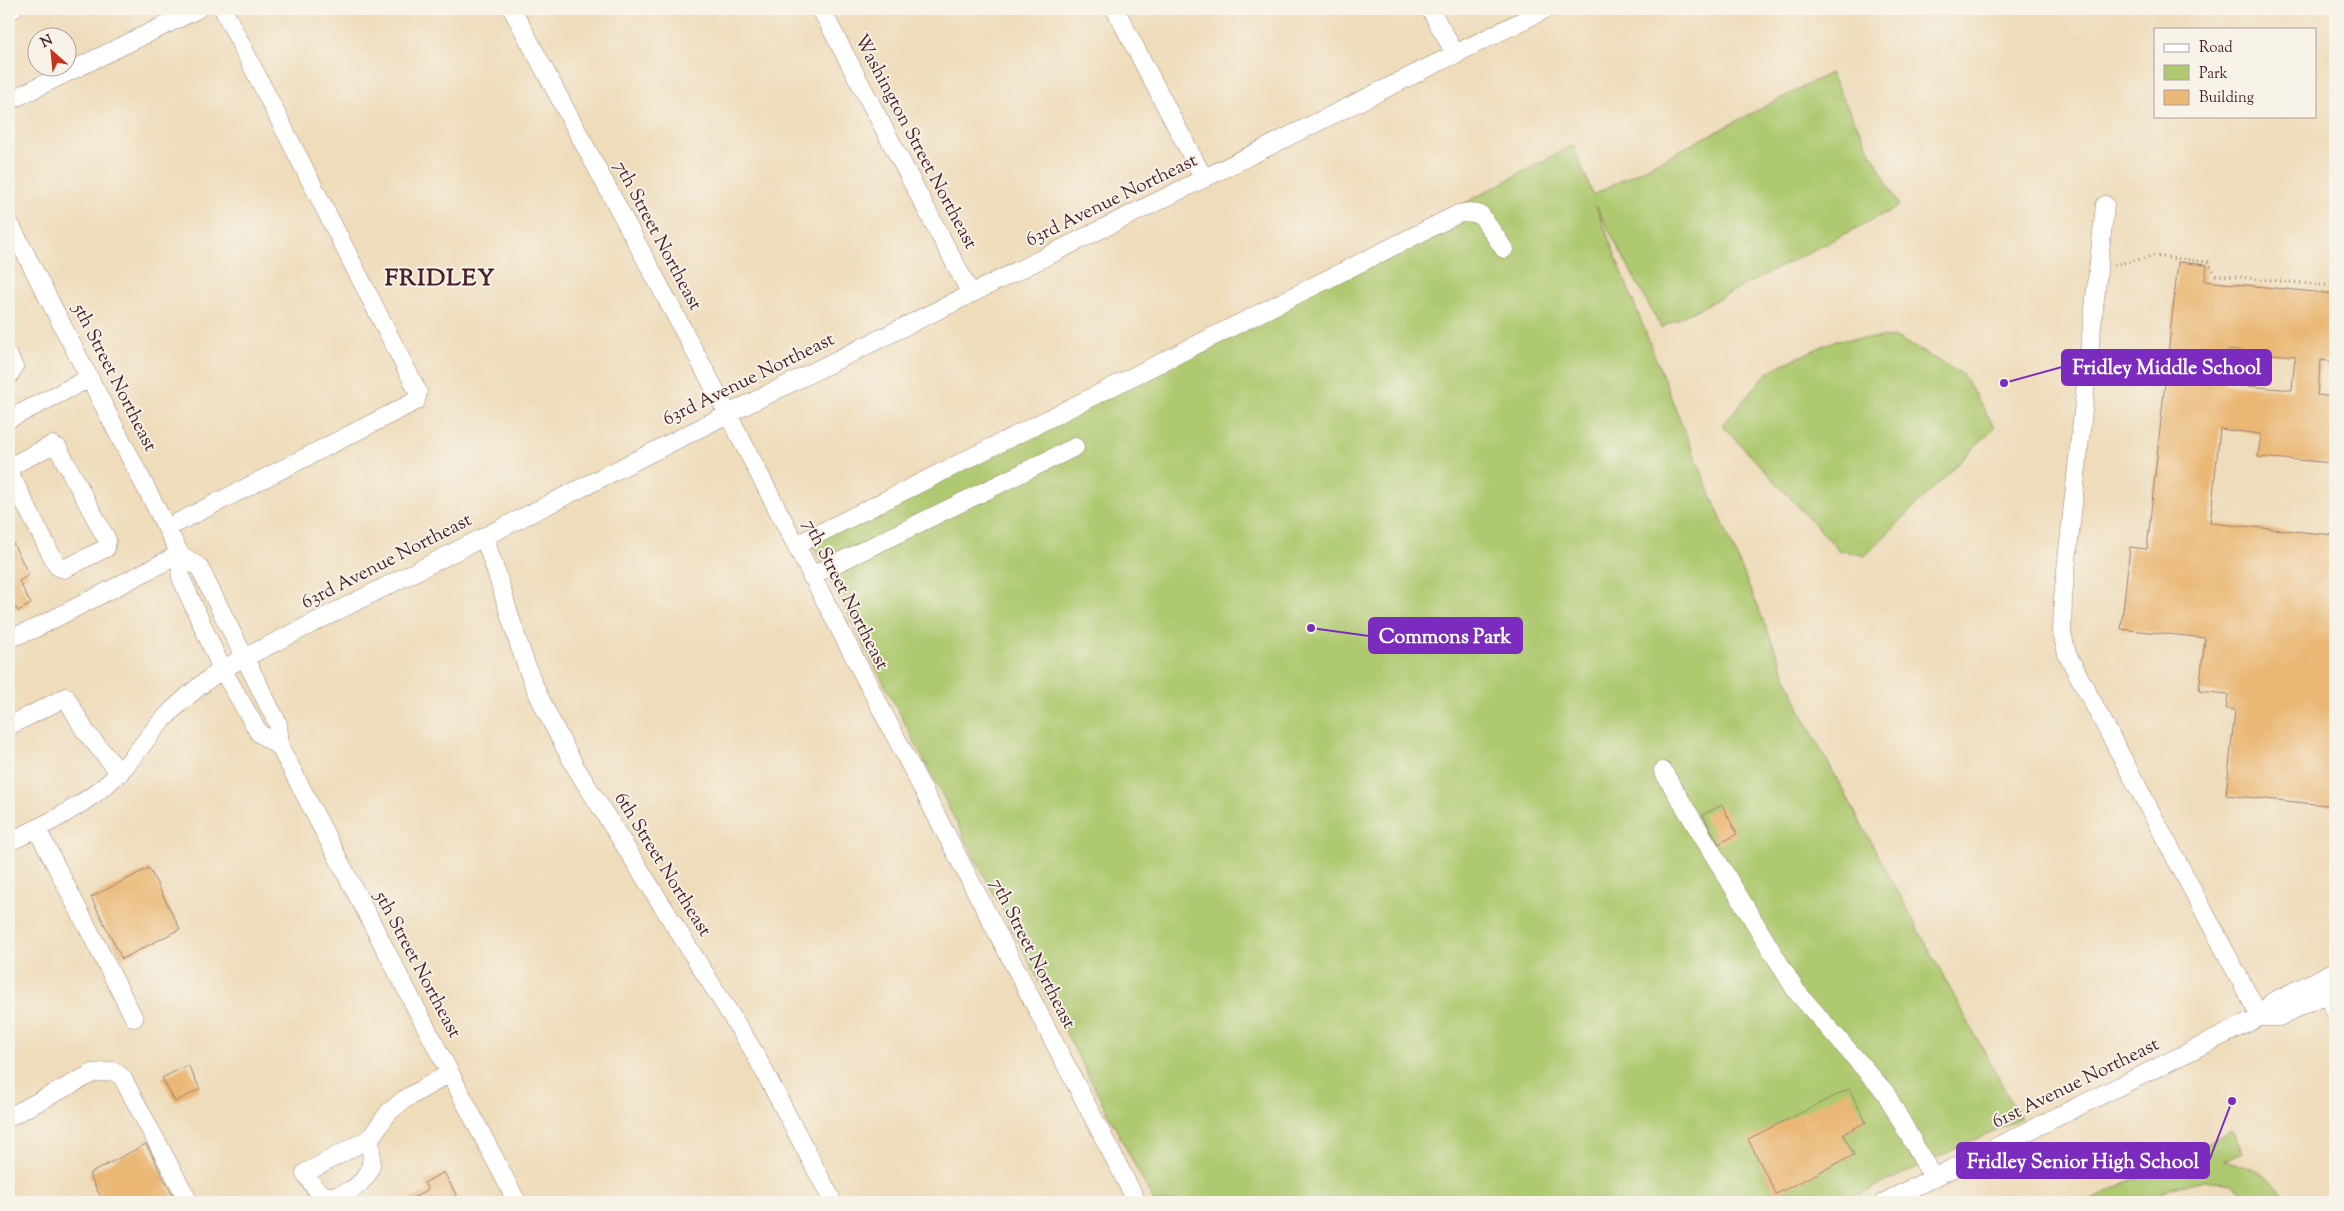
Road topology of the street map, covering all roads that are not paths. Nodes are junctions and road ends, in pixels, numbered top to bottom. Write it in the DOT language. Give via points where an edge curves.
graph roads {
  1 [pos="13,9"];
  2 [pos="198,9"];
  3 [pos="223,9"];
  4 [pos="512,9"];
  5 [pos="821,9"];
  6 [pos="1116,9"];
  7 [pos="1430,9"];
  8 [pos="1546,9"];
  9 [pos="9,11"];
  10 [pos="165,16"];
  11 [pos="1456,55"];
  12 [pos="9,101"];
  13 [pos="1204,179"];
  14 [pos="2105,205"];
  15 [pos="9,222"];
  16 [pos="1504,249"];
  17 [pos="971,294"];
  18 [pos="9,357"];
  19 [pos="9,376"];
  20 [pos="90,378"];
  21 [pos="728,414"];
  22 [pos="9,419"];
  23 [pos="1075,447"];
  24 [pos="9,467"];
  25 [pos="9,472"];
  26 [pos="167,528"];
  27 [pos="484,538"];
  28 [pos="796,545"];
  29 [pos="180,554"];
  30 [pos="811,576"];
  31 [pos="9,638"];
  32 [pos="244,658"];
  33 [pos="222,669"];
  34 [pos="9,726"];
  35 [pos="280,747"];
  36 [pos="1663,771"];
  37 [pos="120,773"];
  38 [pos="36,829"];
  39 [pos="9,842"];
  40 [pos="2329,983"];
  41 [pos="2335,1011"];
  42 [pos="2260,1017"];
  43 [pos="134,1018"];
  44 [pos="450,1073"];
  45 [pos="9,1117"];
  46 [pos="370,1138"];
  47 [pos="1933,1178"];
  48 [pos="189,1202"];
  49 [pos="517,1202"];
  50 [pos="833,1202"];
  51 [pos="1137,1202"];
  52 [pos="1884,1202"];
  1 -- 9 [label="street"];
  2 -- 10 [label="street"];
  3 -- 26 [label="street" via="414,384 418,398"];
  4 -- 21 [label="street, 7th Street Northeast"];
  5 -- 17 [label="street, Washington Street Northeast"];
  6 -- 13 [label="street"];
  7 -- 11 [label="street"];
  8 -- 11 [label="street, 63rd Avenue Northeast"];
  10 -- 12 [label="street"];
  11 -- 13 [label="street, 63rd Avenue Northeast"];
  13 -- 17 [label="street, 63rd Avenue Northeast"];
  14 -- 42 [label="street" via="2063,598 2062,633 2067,654"];
  15 -- 20 [label="street, 5th Street Northeast"];
  16 -- 28 [label="street" via="1481,215 1470,212 1458,214"];
  17 -- 21 [label="street, 63rd Avenue Northeast"];
  18 -- 19 [label="street" via="14,367"];
  20 -- 22 [label="street"];
  20 -- 26 [label="street, 5th Street Northeast"];
  21 -- 27 [label="street, 63rd Avenue Northeast"];
  21 -- 28 [label="street, 7th Street Northeast"];
  23 -- 30 [label="street"];
  24 -- 25 [label="street" via="52,445 58,448 107,540 106,548 64,569 57,566"];
  26 -- 29 [label="street, 5th Street Northeast"];
  27 -- 32 [label="street, 63rd Avenue Northeast"];
  27 -- 50 [label="street, 6th Street Northeast" via="530,677 556,730 576,768 754,1052"];
  28 -- 30 [label="street, 7th Street Northeast"];
  29 -- 31 [label="street" via="32,630"];
  29 -- 32 [label="street, 5th Street Northeast" via="199,567"];
  29 -- 33 [label="street, 5th Street Northeast" via="181,578"];
  30 -- 51 [label="street, 7th Street Northeast"];
  32 -- 33 [label="street, 63rd Avenue Northeast"];
  32 -- 35 [label="street, 5th Street Northeast" via="278,724"];
  33 -- 35 [label="street, 5th Street Northeast" via="259,734"];
  33 -- 37 [label="street, 63rd Avenue Northeast" via="160,723"];
  34 -- 37 [label="street" via="66,697 85,731"];
  35 -- 44 [label="street, 5th Street Northeast"];
  36 -- 47 [label="street" via="1796,991 1885,1092"];
  37 -- 38 [label="street, 63rd Avenue Northeast" via="77,806"];
  38 -- 39 [label="street, 63rd Avenue Northeast"];
  38 -- 43 [label="street"];
  40 -- 41 [label="street"];
  40 -- 42 [label="street, 61st Avenue Northeast" via="2279,1017"];
  42 -- 47 [label="street, 61st Avenue Northeast"];
  44 -- 46 [label="street" via="405,1098 389,1112"];
  44 -- 49 [label="street, 5th Street Northeast"];
  45 -- 48 [label="street" via="93,1073 114,1071 122,1077"];
  47 -- 52 [label="street, 61st Avenue Northeast"];
}
